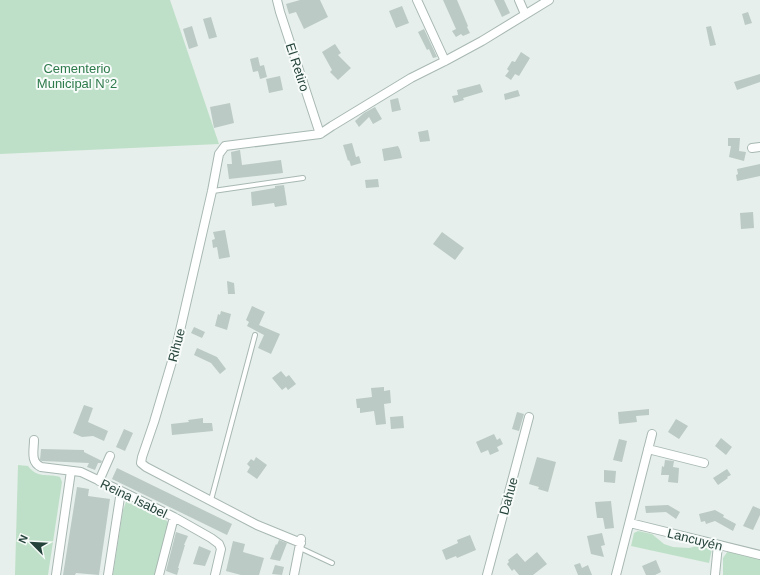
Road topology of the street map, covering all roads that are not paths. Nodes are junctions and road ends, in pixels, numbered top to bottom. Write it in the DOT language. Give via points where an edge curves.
graph roads {
  1 [pos="277,0"];
  2 [pos="417,0"];
  3 [pos="519,0"];
  4 [pos="549,0"];
  5 [pos="525,14"];
  6 [pos="445,61"];
  7 [pos="320,134"];
  8 [pos="303,178"];
  9 [pos="212,191"];
  10 [pos="255,335"];
  11 [pos="529,417"];
  12 [pos="652,434"];
  13 [pos="34,440"];
  14 [pos="648,448"];
  15 [pos="110,456"];
  16 [pos="704,463"];
  17 [pos="71,471"];
  18 [pos="99,481"];
  19 [pos="121,491"];
  20 [pos="211,500"];
  21 [pos="174,517"];
  22 [pos="630,523"];
  23 [pos="301,544"];
  24 [pos="718,544"];
  25 [pos="760,555"];
  26 [pos="332,563"];
  27 [pos="56,575"];
  28 [pos="108,575"];
  29 [pos="159,575"];
  30 [pos="215,575"];
  31 [pos="294,575"];
  32 [pos="487,575"];
  33 [pos="616,575"];
  34 [pos="715,575"];
  1 -- 7 [label="street, El Retiro"];
  2 -- 6 [label="street"];
  3 -- 5 [label="street"];
  4 -- 5 [label="street"];
  5 -- 6 [label="street"];
  6 -- 7 [label="street" via="411,78"];
  7 -- 9 [label="street, Rihue" via="225,146 219,154"];
  8 -- 9 [label="lane"];
  9 -- 20 [label="street, Rihue" via="176,348 141,463"];
  10 -- 20 [label="lane"];
  11 -- 32 [label="street, Dahue"];
  12 -- 14 [label="street"];
  13 -- 17 [label="street, Reina Isabel" via="34,459 38,466"];
  14 -- 16 [label="street"];
  14 -- 22 [label="street"];
  15 -- 18 [label="street"];
  17 -- 18 [label="street, Reina Isabel" via="81,472"];
  17 -- 27 [label="street"];
  18 -- 19 [label="street, Reina Isabel"];
  19 -- 21 [label="street, Reina Isabel"];
  19 -- 28 [label="street"];
  20 -- 23 [label="street, Rihue" via="257,525"];
  21 -- 29 [label="street"];
  21 -- 30 [label="street, Reina Isabel" via="219,544 220,552"];
  22 -- 24 [label="street, Lancuyén"];
  22 -- 33 [label="street"];
  23 -- 26 [label="lane"];
  23 -- 31 [label="street"];
  24 -- 25 [label="street, Lancuyén"];
  24 -- 34 [label="street"];
}
